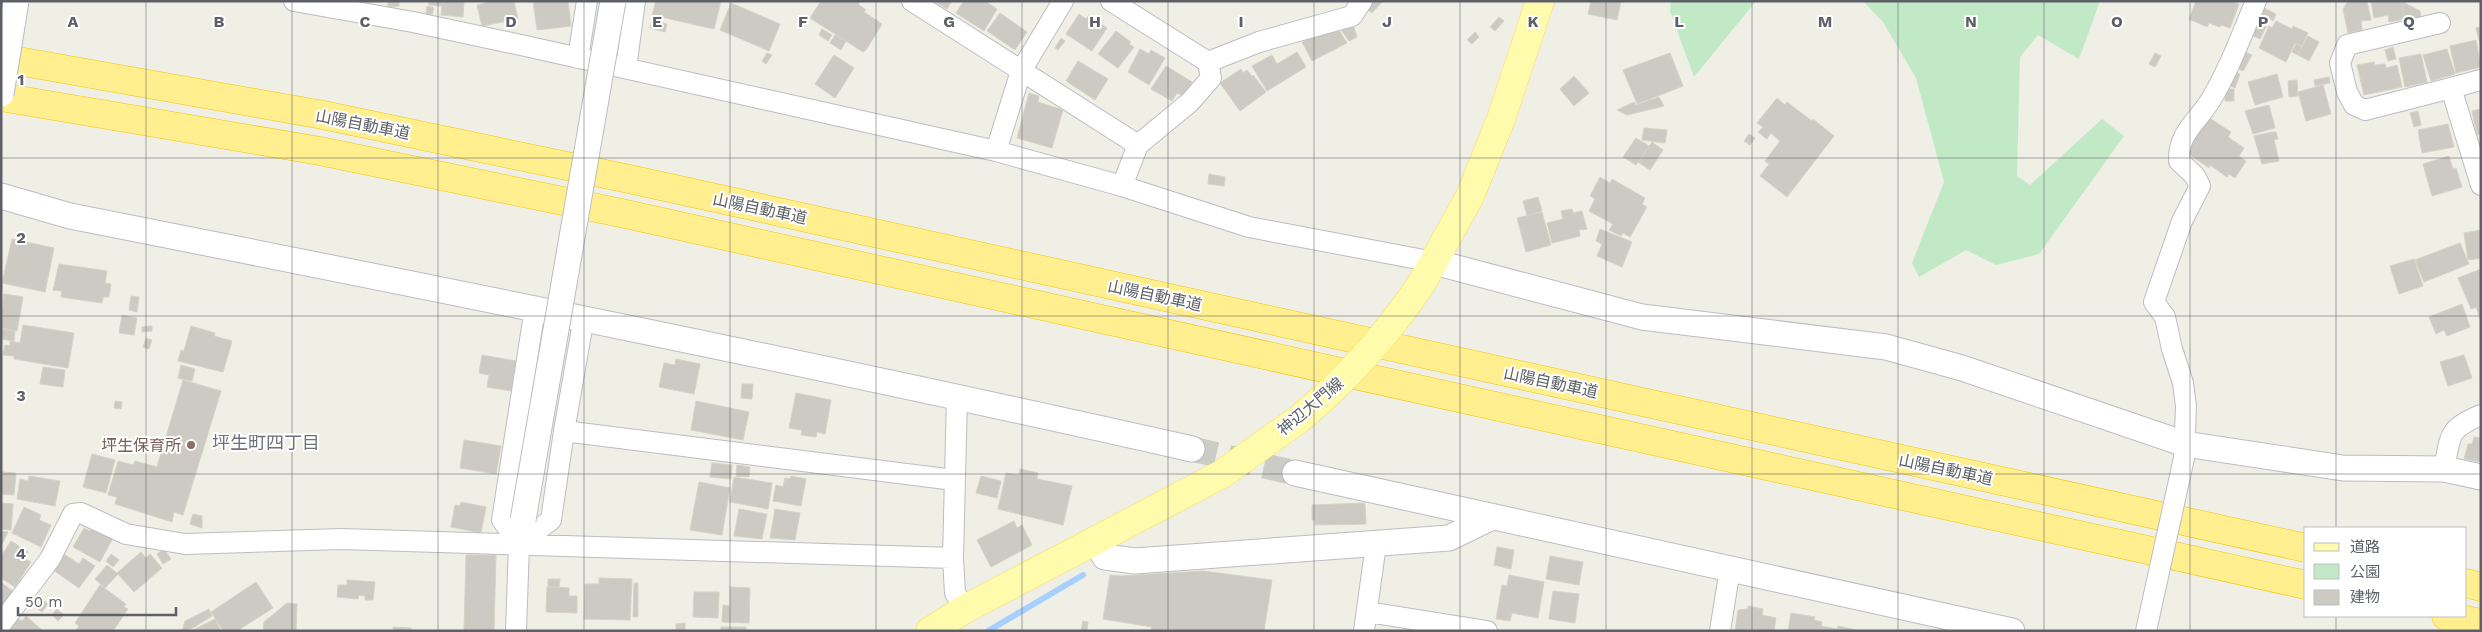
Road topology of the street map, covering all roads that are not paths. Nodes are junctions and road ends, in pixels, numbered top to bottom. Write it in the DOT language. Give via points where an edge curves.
graph roads {
  1 [pos="16,1"];
  2 [pos="294,1"];
  3 [pos="587,1"];
  4 [pos="613,1"];
  5 [pos="635,1"];
  6 [pos="912,1"];
  7 [pos="1063,1"];
  8 [pos="1111,1"];
  9 [pos="1362,1"];
  10 [pos="1540,1"];
  11 [pos="2256,1"];
  12 [pos="2440,23"];
  13 [pos="1,58"];
  14 [pos="578,58"];
  15 [pos="1208,62"];
  16 [pos="626,68"];
  17 [pos="1021,71"];
  18 [pos="2481,80"];
  19 [pos="2451,88"];
  20 [pos="1,96"];
  21 [pos="1138,145"];
  22 [pos="996,151"];
  23 [pos="2481,185"];
  24 [pos="1122,186"];
  25 [pos="1,196"];
  26 [pos="1429,272"];
  27 [pos="535,308"];
  28 [pos="584,317"];
  29 [pos="957,396"];
  30 [pos="2481,414"];
  31 [pos="564,431"];
  32 [pos="1192,449"];
  33 [pos="2184,451"];
  34 [pos="2444,469"];
  35 [pos="1295,473"];
  36 [pos="2481,477"];
  37 [pos="954,480"];
  38 [pos="1420,501"];
  39 [pos="1492,518"];
  40 [pos="521,532"];
  41 [pos="1095,542"];
  42 [pos="1412,542"];
  43 [pos="1376,544"];
  44 [pos="2304,548"];
  45 [pos="953,558"];
  46 [pos="1730,569"];
  47 [pos="2467,583"];
  48 [pos="2304,585"];
  49 [pos="2481,587"];
  50 [pos="965,609"];
  51 [pos="2451,617"];
  52 [pos="1366,621"];
  53 [pos="2481,623"];
  54 [pos="1,624"];
  55 [pos="516,631"];
  56 [pos="930,631"];
  57 [pos="1487,631"];
  58 [pos="1720,631"];
  59 [pos="2012,631"];
  60 [pos="2146,631"];
  1 -- 20 [label="street, bridge"];
  2 -- 14 [label="street" via="412,22"];
  3 -- 14 [label="street"];
  4 -- 40 [label="street, bridge"];
  5 -- 16 [label="street"];
  6 -- 17 [label="street"];
  7 -- 17 [label="street"];
  8 -- 15 [label="street"];
  9 -- 15 [label="street" via="1352,16 1259,42"];
  10 -- 26 [label="main road, 神辺大門線" via="1501,119 1470,196"];
  11 -- 33 [label="street" via="2210,101 2184,134 2178,149 2179,161 2195,176 2200,186 2182,221 2154,302 2165,317 2183,383 2186,406"];
  12 -- 19 [label="street" via="2347,45 2340,62 2346,92 2354,105 2365,110"];
  13 -- 44 [label="highway, 山陽自動車道" via="323,115 629,179"];
  14 -- 16 [label="street"];
  15 -- 21 [label="street" via="1211,78 1190,102"];
  16 -- 22 [label="street"];
  17 -- 21 [label="street"];
  17 -- 22 [label="street"];
  18 -- 19 [label="street"];
  19 -- 23 [label="street"];
  20 -- 48 [label="highway" via="320,151 621,213"];
  21 -- 24 [label="street"];
  22 -- 24 [label="street"];
  24 -- 26 [label="street" via="1249,226"];
  25 -- 27 [label="street" via="70,216"];
  26 -- 33 [label="street" via="1642,317 1886,347 1962,368"];
  26 -- 41 [label="main road, 神辺大門線, bridge" via="1403,312 1334,390 1299,419 1222,474"];
  27 -- 28 [label="street"];
  27 -- 40 [label="street" via="502,520"];
  28 -- 29 [label="street"];
  28 -- 31 [label="street"];
  29 -- 32 [label="street"];
  29 -- 37 [label="street"];
  30 -- 34 [label="street" via="2460,423 2452,432"];
  31 -- 37 [label="street"];
  31 -- 40 [label="street" via="551,520"];
  33 -- 34 [label="street" via="2343,468"];
  33 -- 60 [label="street, bridge"];
  34 -- 36 [label="street"];
  35 -- 38 [label="street"];
  37 -- 45 [label="street"];
  38 -- 39 [label="street"];
  38 -- 42 [label="street" via="1431,517 1429,527"];
  39 -- 42 [label="street" via="1449,538"];
  39 -- 46 [label="street"];
  40 -- 45 [label="street"];
  40 -- 54 [label="street" via="186,544 126,534 81,512 73,514 50,559"];
  40 -- 55 [label="street"];
  41 -- 43 [label="street" via="1105,557 1135,561"];
  41 -- 50 [label="main road, 神辺大門線"];
  42 -- 43 [label="street"];
  43 -- 52 [label="street"];
  45 -- 50 [label="street" via="955,594"];
  46 -- 58 [label="street"];
  46 -- 59 [label="street"];
  47 -- 49 [label="highway"];
  50 -- 56 [label="main road, 神辺大門線"];
  51 -- 53 [label="highway"];
  52 -- 57 [label="street"];
}
